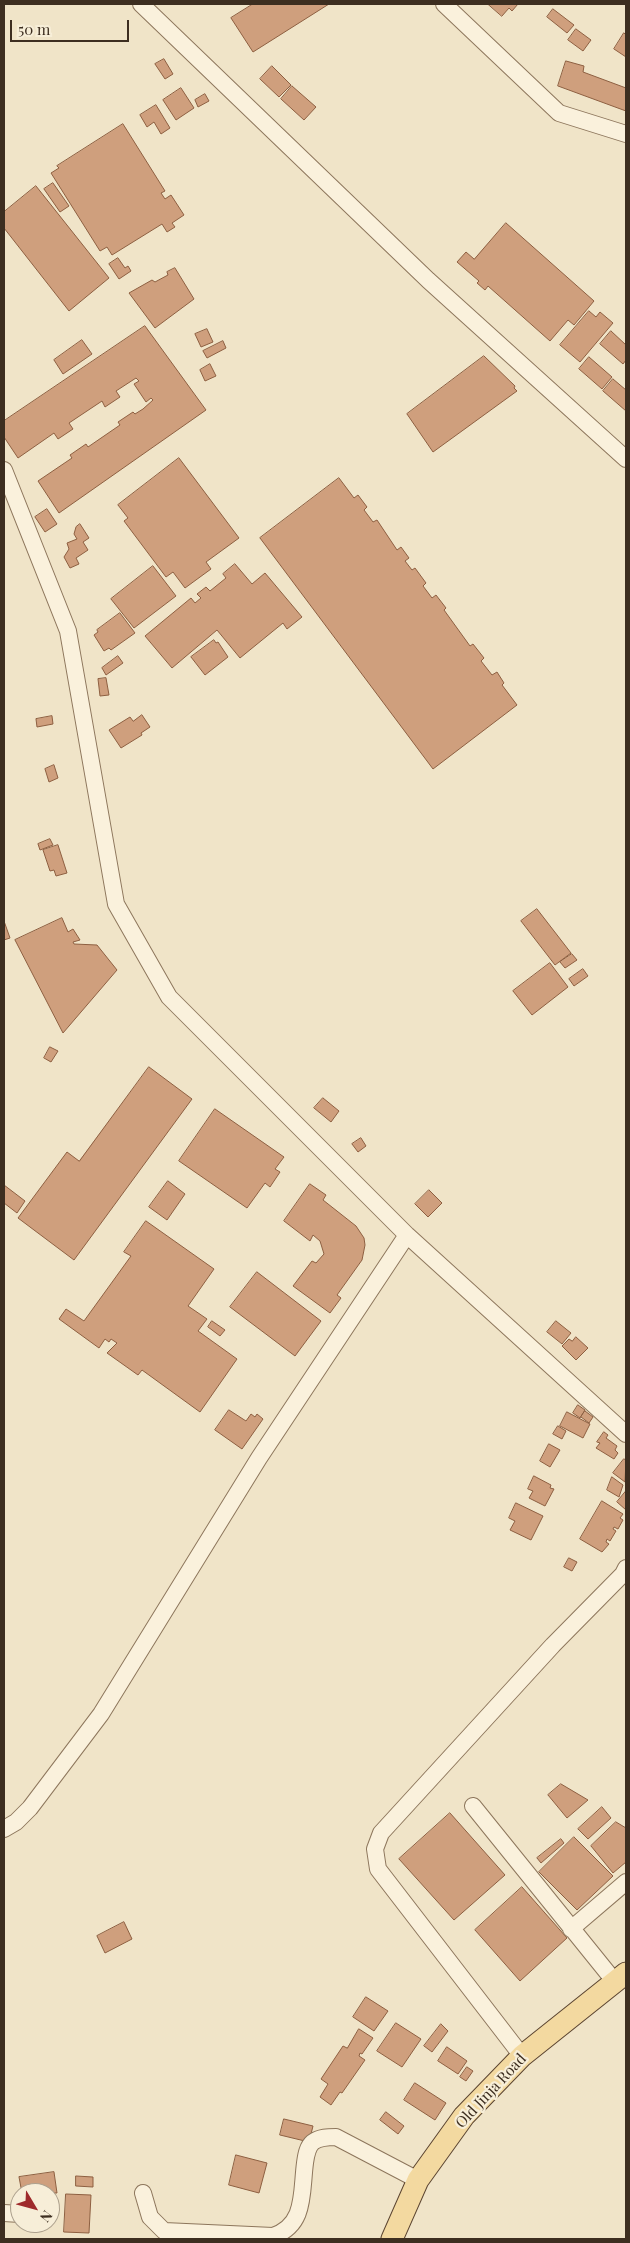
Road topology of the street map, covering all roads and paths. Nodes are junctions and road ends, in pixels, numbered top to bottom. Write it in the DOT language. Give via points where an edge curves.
graph roads {
  1 [pos="141,4"];
  2 [pos="444,4"];
  3 [pos="626,134"];
  4 [pos="626,459"];
  5 [pos="4,470"];
  6 [pos="407,1235"];
  7 [pos="626,1434"];
  8 [pos="626,1568"];
  9 [pos="473,1806"];
  10 [pos="4,1829"];
  11 [pos="626,1882"];
  12 [pos="571,1929"];
  13 [pos="620,1978"];
  14 [pos="522,2056"];
  15 [pos="418,2180"];
  16 [pos="144,2193"];
  17 [pos="392,2239"];
  1 -- 4 [label="lane" via="428,280"];
  2 -- 3 [label="lane" via="560,113"];
  5 -- 6 [label="lane" via="68,631 116,904 169,997"];
  6 -- 7 [label="lane"];
  6 -- 10 [label="lane" via="259,1458 101,1714 30,1808"];
  8 -- 14 [label="lane" via="381,1833 375,1849 378,1869"];
  9 -- 12 [label="lane"];
  11 -- 12 [label="lane"];
  12 -- 13 [label="lane"];
  13 -- 14 [label="main road, Old Jinja Road"];
  14 -- 15 [label="main road, Old Jinja Road" via="464,2116"];
  15 -- 16 [label="lane" via="336,2138 312,2142 306,2153 299,2216 283,2232 273,2236 164,2232 150,2217"];
  15 -- 17 [label="main road, Old Jinja Road"];
}
